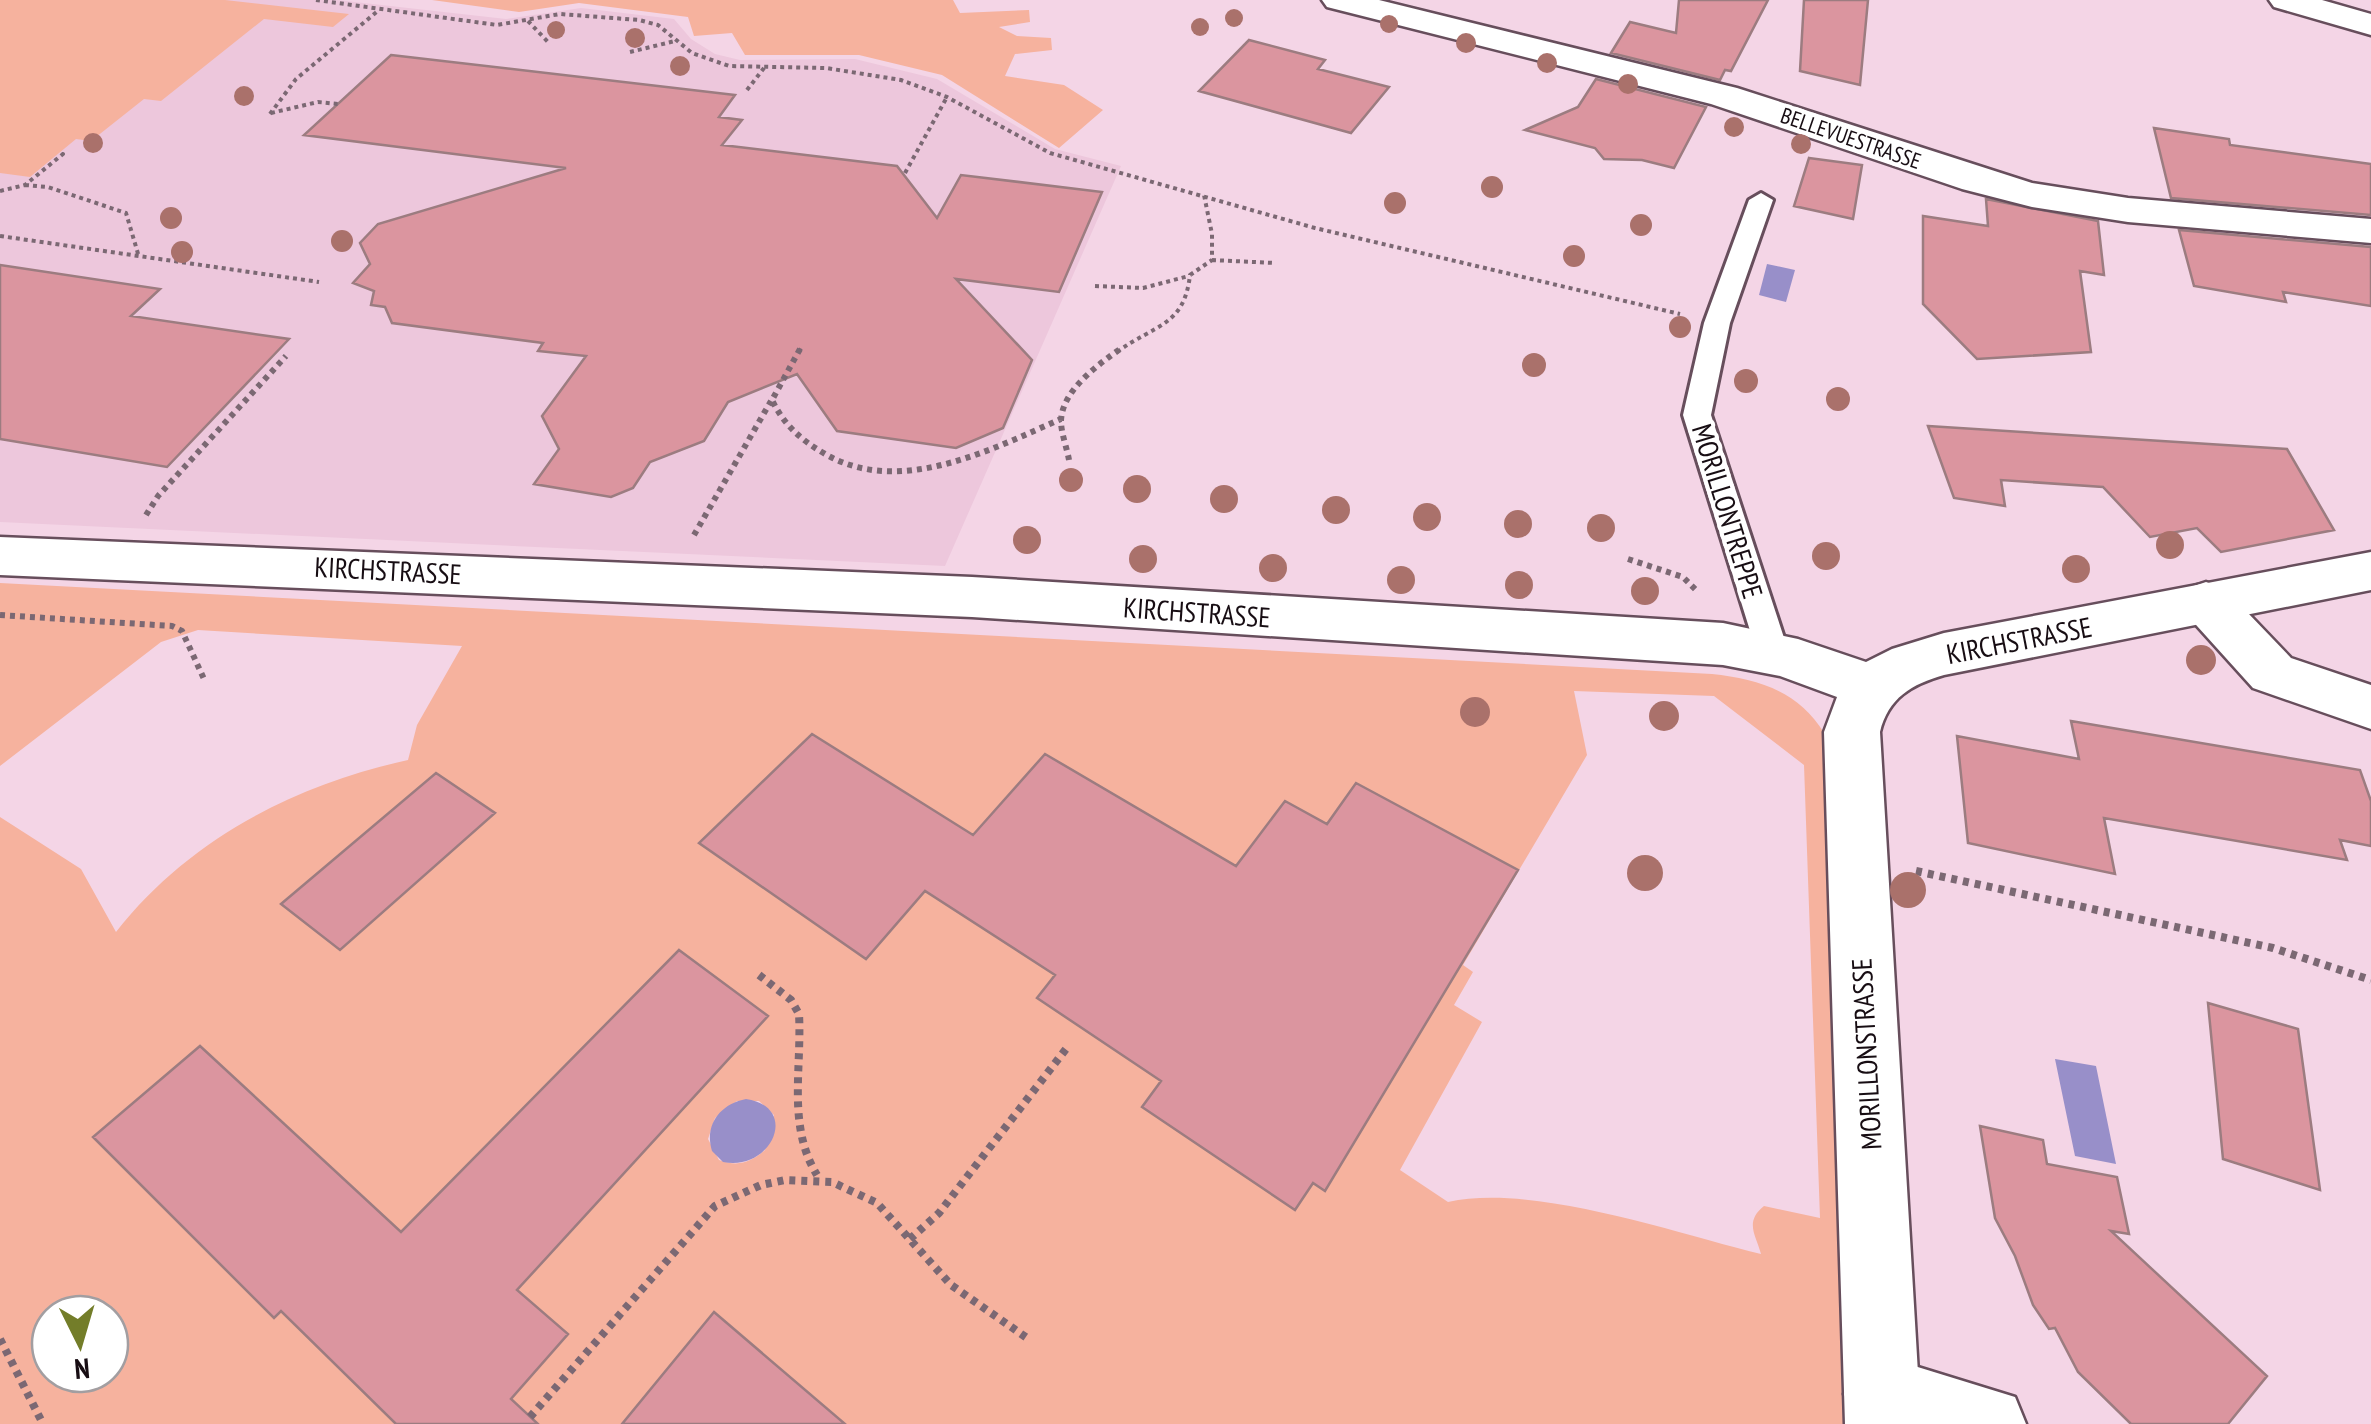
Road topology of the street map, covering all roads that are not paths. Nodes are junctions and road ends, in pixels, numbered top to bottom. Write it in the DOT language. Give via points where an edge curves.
graph roads {
  1 [pos="1339,0"];
  2 [pos="2286,0"];
  3 [pos="2371,26"];
  4 [pos="1762,200"];
  5 [pos="2371,232"];
  6 [pos="0,556"];
  7 [pos="2371,571"];
  8 [pos="2206,602"];
  9 [pos="1772,650"];
  10 [pos="1869,687"];
  11 [pos="2371,707"];
  12 [pos="1882,1409"];
  13 [pos="1988,1424"];
  1 -- 5 [label="street, BELLEVUESTRASSE" via="1724,96 2032,195"];
  2 -- 3 [label="street"];
  4 -- 9 [label="lane, MORILLONTREPPE" via="1717,323 1697,415"];
  6 -- 9 [label="street, KIRCHSTRASSE" via="972,597"];
  7 -- 8 [label="street, KIRCHSTRASSE"];
  8 -- 10 [label="street, KIRCHSTRASSE" via="1944,654 1894,670"];
  8 -- 11 [label="street" via="2272,673"];
  9 -- 10 [label="street, KIRCHSTRASSE"];
  10 -- 12 [label="street, MORILLONSTRASSE" via="1852,732"];
  12 -- 13 [label="street"];
}
